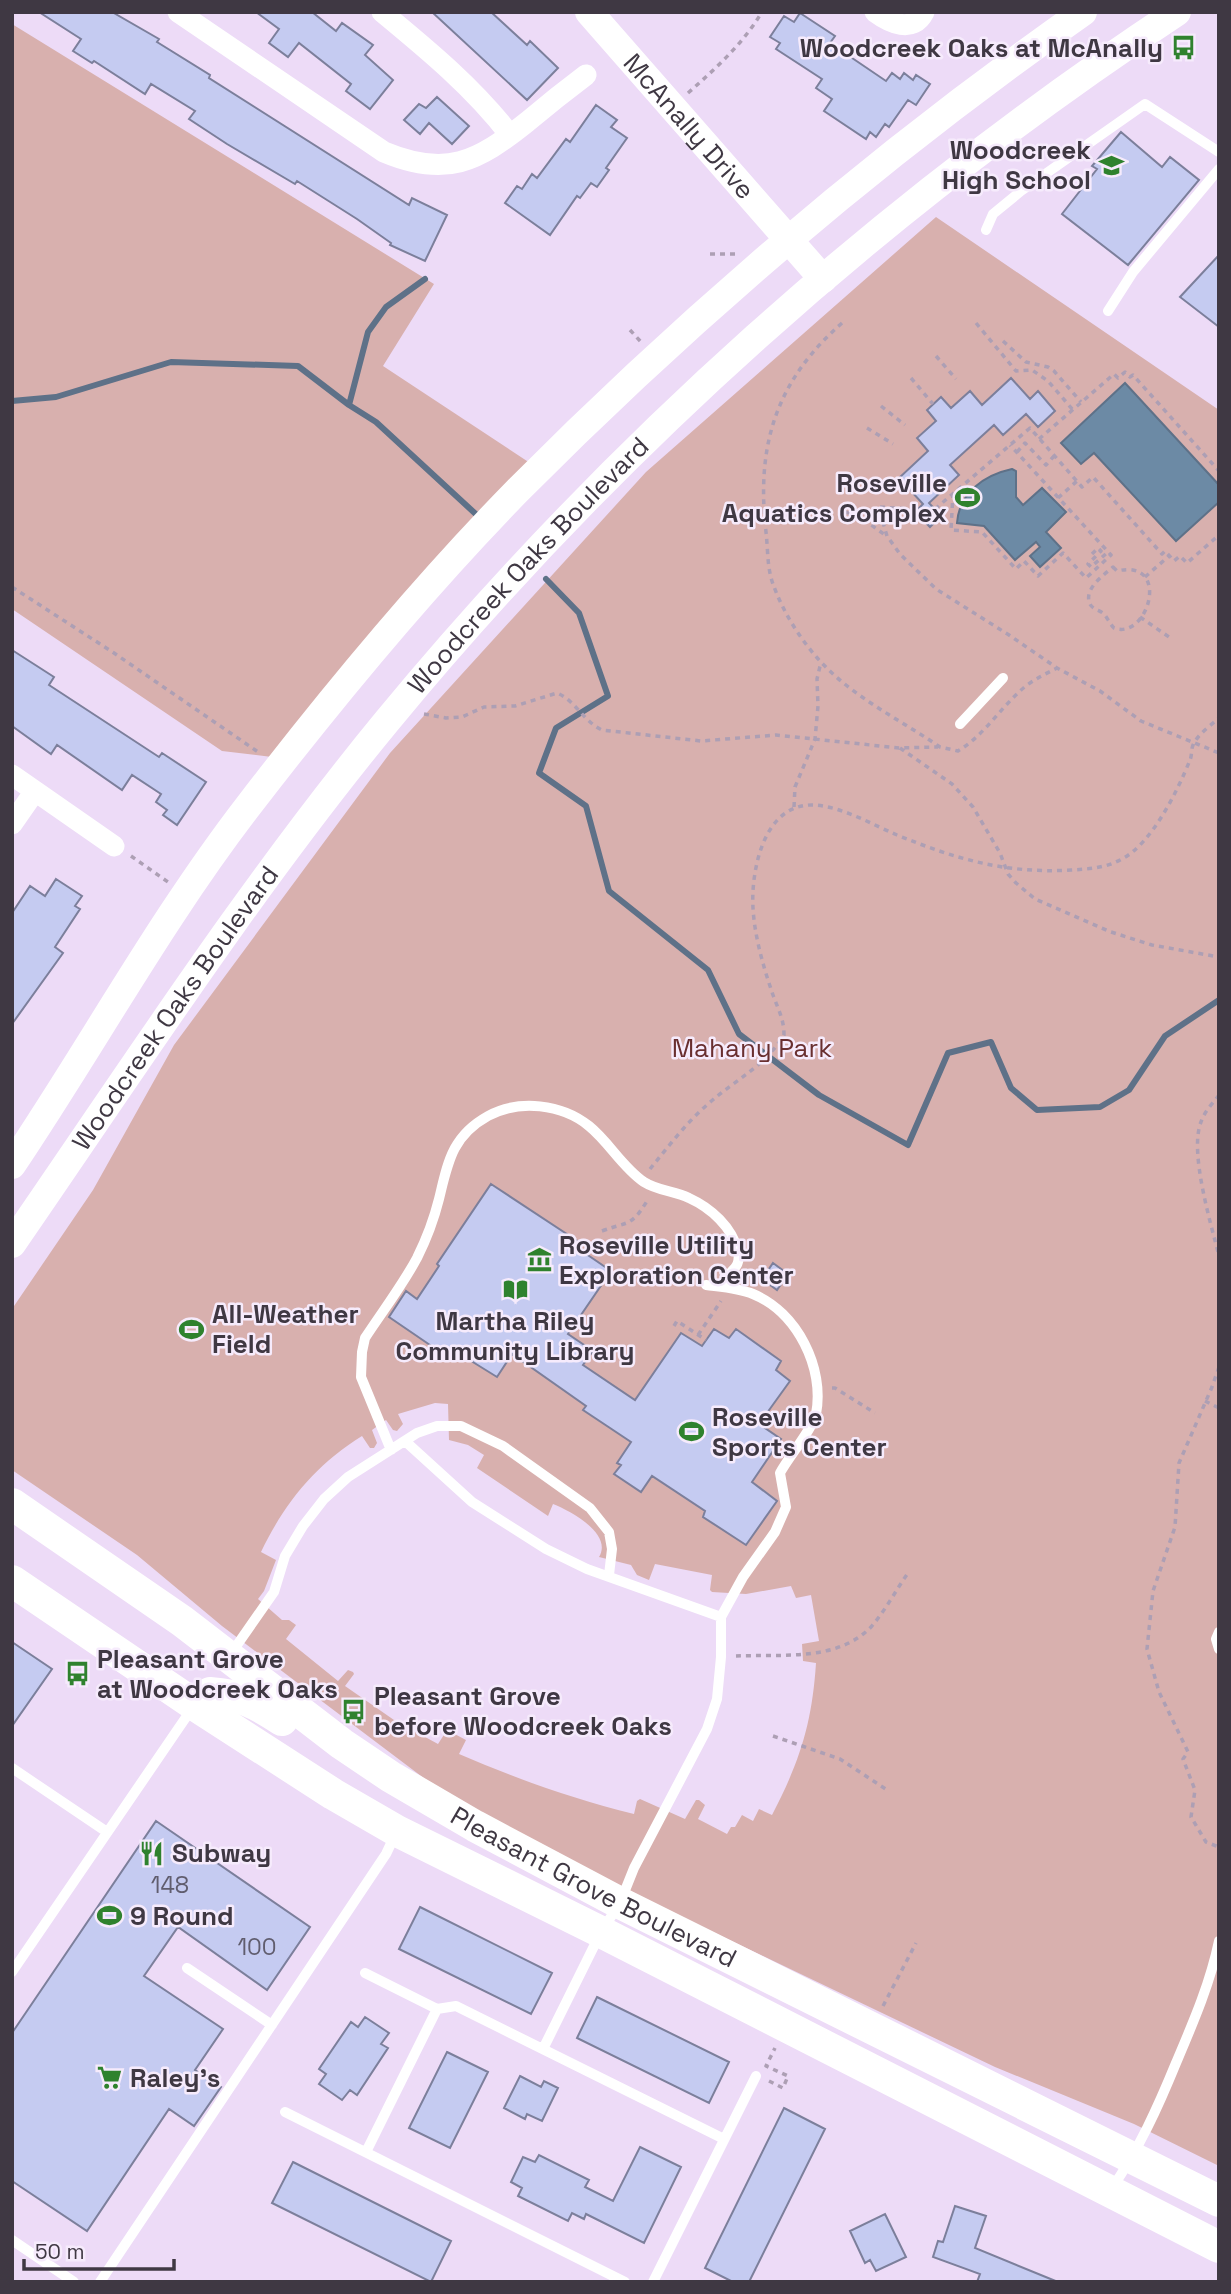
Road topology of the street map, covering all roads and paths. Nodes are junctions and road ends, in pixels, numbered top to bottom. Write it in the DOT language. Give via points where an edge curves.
graph roads {
  1 [pos="178,12"];
  2 [pos="382,12"];
  3 [pos="589,12"];
  4 [pos="762,12"];
  5 [pos="875,12"];
  6 [pos="925,12"];
  7 [pos="1083,12"];
  8 [pos="1177,12"];
  9 [pos="586,75"];
  10 [pos="674,106"];
  11 [pos="510,135"];
  12 [pos="1219,152"];
  13 [pos="1219,169"];
  14 [pos="986,230"];
  15 [pos="790,240"];
  16 [pos="823,279"];
  17 [pos="1108,311"];
  18 [pos="842,323"];
  19 [pos="976,323"];
  20 [pos="1003,341"];
  21 [pos="936,356"];
  22 [pos="911,379"];
  23 [pos="956,379"];
  24 [pos="1081,402"];
  25 [pos="933,404"];
  26 [pos="881,405"];
  27 [pos="1073,410"];
  28 [pos="905,425"];
  29 [pos="867,428"];
  30 [pos="1040,439"];
  31 [pos="893,444"];
  32 [pos="1010,445"];
  33 [pos="1017,452"];
  34 [pos="1055,456"];
  35 [pos="1219,471"];
  36 [pos="1077,481"];
  37 [pos="953,493"];
  38 [pos="1058,498"];
  39 [pos="935,509"];
  40 [pos="845,512"];
  41 [pos="923,519"];
  42 [pos="1219,535"];
  43 [pos="887,536"];
  44 [pos="1108,552"];
  45 [pos="1092,554"];
  46 [pos="1169,556"];
  47 [pos="1145,577"];
  48 [pos="12,587"];
  49 [pos="1140,617"];
  50 [pos="1169,637"];
  51 [pos="821,662"];
  52 [pos="1057,668"];
  53 [pos="1003,678"];
  54 [pos="400,705"];
  55 [pos="1219,718"];
  56 [pos="960,724"];
  57 [pos="815,740"];
  58 [pos="1194,744"];
  59 [pos="940,747"];
  60 [pos="900,748"];
  61 [pos="1219,753"];
  62 [pos="279,768"];
  63 [pos="12,775"];
  64 [pos="35,791"];
  65 [pos="794,807"];
  66 [pos="12,824"];
  67 [pos="114,846"];
  68 [pos="1007,870"];
  69 [pos="187,894"];
  70 [pos="1219,957"];
  71 [pos="1219,1094"];
  72 [pos="12,1165"];
  73 [pos="639,1178"];
  74 [pos="662,1189"];
  75 [pos="602,1231"];
  76 [pos="12,1244"];
  77 [pos="1219,1256"];
  78 [pos="706,1284"];
  79 [pos="726,1287"];
  80 [pos="674,1326"];
  81 [pos="698,1335"];
  82 [pos="706,1340"];
  83 [pos="1219,1367"];
  84 [pos="818,1388"];
  85 [pos="1205,1401"];
  86 [pos="1219,1408"];
  87 [pos="875,1413"];
  88 [pos="405,1441"];
  89 [pos="391,1450"];
  90 [pos="12,1494"];
  91 [pos="25,1513"];
  92 [pos="908,1573"];
  93 [pos="609,1575"];
  94 [pos="12,1581"];
  95 [pos="721,1617"];
  96 [pos="1219,1632"];
  97 [pos="1219,1649"];
  98 [pos="229,1657"];
  99 [pos="721,1657"];
  100 [pos="195,1705"];
  101 [pos="773,1736"];
  102 [pos="12,1768"];
  103 [pos="391,1777"];
  104 [pos="887,1790"];
  105 [pos="397,1831"];
  106 [pos="107,1832"];
  107 [pos="1219,1847"];
  108 [pos="620,1903"];
  109 [pos="601,1932"];
  110 [pos="1219,1941"];
  111 [pos="916,1943"];
  112 [pos="187,1968"];
  113 [pos="13,1971"];
  114 [pos="365,1973"];
  115 [pos="437,2009"];
  116 [pos="272,2025"];
  117 [pos="786,2027"];
  118 [pos="872,2028"];
  119 [pos="542,2049"];
  120 [pos="756,2076"];
  121 [pos="285,2112"];
  122 [pos="724,2139"];
  123 [pos="366,2152"];
  124 [pos="1133,2158"];
  125 [pos="1109,2193"];
  126 [pos="1219,2201"];
  127 [pos="12,2240"];
  128 [pos="1219,2247"];
  129 [pos="74,2282"];
  130 [pos="100,2282"];
  131 [pos="625,2282"];
  132 [pos="653,2282"];
  1 -- 11 [label="street" via="384,152 405,161 448,164 483,154"];
  2 -- 11 [label="street" via="471,90"];
  3 -- 10 [label="main road, McAnally Drive"];
  4 -- 10 [label="path" via="733,52"];
  5 -- 6 [label="street" via="892,24 908,26"];
  7 -- 15 [label="main road, Woodcreek Oaks Boulevard" via="933,122"];
  8 -- 16 [label="main road, Woodcreek Oaks Boulevard" via="1024,121"];
  9 -- 11 [label="street"];
  10 -- 15 [label="main road, McAnally Drive"];
  12 -- 14 [label="lane" via="1145,103 1021,191 993,214"];
  13 -- 17 [label="lane" via="1133,272"];
  15 -- 16 [label="main road, McAnally Drive"];
  15 -- 62 [label="main road, Woodcreek Oaks Boulevard" via="657,358 517,492 441,573"];
  16 -- 54 [label="main road, Woodcreek Oaks Boulevard" via="628,455"];
  18 -- 51 [label="path" via="801,365 783,397 771,430 762,486 773,584 802,639"];
  19 -- 27 [label="path" via="1016,371 1032,370"];
  20 -- 24 [label="path" via="1026,362 1054,371"];
  21 -- 23 [label="path"];
  22 -- 25 [label="path"];
  24 -- 27 [label="path"];
  24 -- 35 [label="path" via="1114,374 1118,378 1125,372 1130,377 1133,374"];
  26 -- 28 [label="path"];
  27 -- 30 [label="path"];
  29 -- 31 [label="path"];
  30 -- 32 [label="path" via="1030,428"];
  30 -- 34 [label="path"];
  32 -- 33 [label="path"];
  32 -- 37 [label="path"];
  33 -- 34 [label="path" via="1026,443 1046,465"];
  33 -- 38 [label="path"];
  34 -- 36 [label="path"];
  36 -- 38 [label="path"];
  36 -- 46 [label="path" via="1082,487 1094,477 1162,554 1165,551"];
  37 -- 39 [label="path"];
  37 -- 44 [label="path" via="951,530 982,531 1016,569 1024,561 1038,576 1063,553 1086,578 1111,555"];
  38 -- 44 [label="path"];
  40 -- 43 [label="path"];
  41 -- 43 [label="path" via="911,509 880,509"];
  42 -- 46 [label="path" via="1187,563 1180,556 1174,561"];
  43 -- 52 [label="path" via="936,589"];
  44 -- 45 [label="path" via="1091,567 1088,564 1101,551 1098,548"];
  46 -- 47 [label="path"];
  47 -- 49 [label="path" via="1151,592"];
  47 -- 49 [label="path" via="1113,567 1089,594 1092,607 1118,630 1129,629"];
  48 -- 62 [label="path"];
  49 -- 50 [label="path"];
  51 -- 57 [label="path"];
  51 -- 59 [label="path" via="847,687"];
  52 -- 58 [label="path" via="1141,721"];
  52 -- 59 [label="path" via="1025,687 973,742 958,751"];
  53 -- 56 [label="lane"];
  54 -- 57 [label="path" via="411,715 462,717 484,707 515,706 557,693 602,730 701,741 776,735"];
  54 -- 76 [label="main road, Woodcreek Oaks Boulevard" via="277,861"];
  55 -- 58 [label="path"];
  57 -- 60 [label="path"];
  57 -- 65 [label="path" via="794,787"];
  58 -- 61 [label="path"];
  58 -- 68 [label="path" via="1159,821 1140,848 1098,869"];
  59 -- 60 [label="path"];
  60 -- 68 [label="path" via="951,784 973,807"];
  62 -- 69 [label="main road, Woodcreek Oaks Boulevard"];
  63 -- 64 [label="street"];
  64 -- 66 [label="street"];
  64 -- 67 [label="street"];
  65 -- 68 [label="path" via="833,808 916,843"];
  65 -- 73 [label="path" via="770,829 753,892 760,950 784,1022 784,1035 755,1069 708,1103"];
  67 -- 69 [label="path"];
  68 -- 70 [label="path" via="1035,898 1111,932"];
  69 -- 72 [label="main road, Woodcreek Oaks Boulevard"];
  71 -- 77 [label="path" via="1197,1134"];
  73 -- 74 [label="lane"];
  73 -- 89 [label="lane" via="590,1127 547,1108 523,1105 499,1111 476,1124 458,1142 423,1246 365,1338 361,1377"];
  74 -- 75 [label="path" via="653,1193 635,1219"];
  74 -- 79 [label="lane" via="690,1198 725,1223 739,1262 725,1276"];
  78 -- 79 [label="lane"];
  79 -- 81 [label="path"];
  79 -- 84 [label="lane" via="767,1301 782,1314 803,1341"];
  80 -- 81 [label="path" via="677,1321"];
  81 -- 82 [label="path"];
  83 -- 85 [label="path"];
  84 -- 87 [label="path" via="835,1388"];
  84 -- 95 [label="lane" via="815,1416 780,1473 786,1507"];
  85 -- 86 [label="path"];
  85 -- 107 [label="path" via="1179,1463 1175,1527 1153,1591 1147,1649 1158,1692 1188,1752 1183,1759 1195,1790 1191,1817 1206,1842"];
  88 -- 89 [label="lane"];
  88 -- 93 [label="lane" via="472,1502 504,1524 587,1569"];
  88 -- 93 [label="lane" via="437,1426 461,1426 503,1446 590,1508 608,1532 612,1549"];
  89 -- 98 [label="lane" via="348,1477 324,1499 285,1556 274,1591"];
  90 -- 91 [label="main road, Pleasant Grove Boulevard"];
  91 -- 98 [label="main road, Pleasant Grove Boulevard"];
  92 -- 99 [label="path" via="872,1625 846,1645 816,1653"];
  93 -- 95 [label="lane"];
  94 -- 100 [label="main road, Pleasant Grove Boulevard"];
  95 -- 99 [label="lane"];
  96 -- 97 [label="lane"];
  98 -- 103 [label="main road, Pleasant Grove Boulevard"];
  99 -- 108 [label="lane" via="717,1699 707,1729"];
  100 -- 103 [label="main road" via="210,1693 244,1698 324,1748"];
  100 -- 105 [label="main road, Pleasant Grove Boulevard"];
  100 -- 106 [label="lane"];
  101 -- 104 [label="path" via="841,1759"];
  102 -- 106 [label="lane"];
  103 -- 108 [label="main road, Pleasant Grove Boulevard"];
  105 -- 109 [label="main road, Pleasant Grove Boulevard"];
  105 -- 116 [label="lane"];
  106 -- 113 [label="lane"];
  108 -- 109 [label="lane"];
  108 -- 118 [label="main road, Pleasant Grove Boulevard"];
  109 -- 117 [label="main road, Pleasant Grove Boulevard"];
  109 -- 119 [label="lane"];
  110 -- 124 [label="lane" via="1188,2036"];
  111 -- 118 [label="path"];
  112 -- 116 [label="lane"];
  114 -- 115 [label="lane"];
  115 -- 119 [label="lane" via="456,2006"];
  115 -- 123 [label="lane"];
  116 -- 130 [label="lane"];
  117 -- 120 [label="path" via="766,2066 788,2077 783,2088"];
  117 -- 125 [label="main road, Pleasant Grove Boulevard"];
  118 -- 124 [label="main road, Pleasant Grove Boulevard"];
  119 -- 122 [label="lane"];
  120 -- 122 [label="lane"];
  121 -- 123 [label="lane"];
  122 -- 132 [label="lane"];
  123 -- 131 [label="lane"];
  124 -- 125 [label="lane"];
  124 -- 126 [label="main road, Pleasant Grove Boulevard"];
  125 -- 128 [label="main road, Pleasant Grove Boulevard"];
  127 -- 129 [label="lane"];
}
